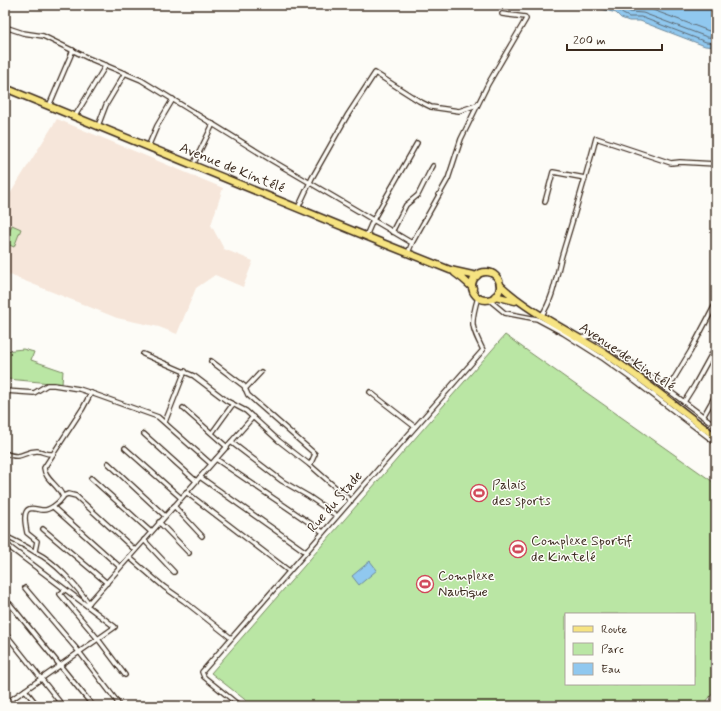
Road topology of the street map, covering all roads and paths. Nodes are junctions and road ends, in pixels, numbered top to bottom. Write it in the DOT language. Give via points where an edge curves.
graph roads {
  1 [pos="502,14"];
  2 [pos="5,27"];
  3 [pos="73,50"];
  4 [pos="106,65"];
  5 [pos="125,73"];
  6 [pos="5,88"];
  7 [pos="173,99"];
  8 [pos="479,104"];
  9 [pos="49,106"];
  10 [pos="75,116"];
  11 [pos="212,124"];
  12 [pos="98,126"];
  13 [pos="417,143"];
  14 [pos="148,147"];
  15 [pos="194,161"];
  16 [pos="716,164"];
  17 [pos="433,166"];
  18 [pos="585,178"];
  19 [pos="310,183"];
  20 [pos="546,202"];
  21 [pos="298,208"];
  22 [pos="373,220"];
  23 [pos="392,232"];
  24 [pos="366,236"];
  25 [pos="412,243"];
  26 [pos="408,253"];
  27 [pos="450,270"];
  28 [pos="477,276"];
  29 [pos="500,285"];
  30 [pos="472,288"];
  31 [pos="495,296"];
  32 [pos="478,297"];
  33 [pos="488,299"];
  34 [pos="521,303"];
  35 [pos="716,303"];
  36 [pos="542,315"];
  37 [pos="580,338"];
  38 [pos="716,346"];
  39 [pos="143,354"];
  40 [pos="211,361"];
  41 [pos="186,371"];
  42 [pos="261,372"];
  43 [pos="245,389"];
  44 [pos="667,390"];
  45 [pos="5,391"];
  46 [pos="370,392"];
  47 [pos="91,393"];
  48 [pos="716,394"];
  49 [pos="684,402"];
  50 [pos="233,404"];
  51 [pos="183,408"];
  52 [pos="253,417"];
  53 [pos="703,417"];
  54 [pos="165,422"];
  55 [pos="716,426"];
  56 [pos="415,427"];
  57 [pos="212,433"];
  58 [pos="144,434"];
  59 [pos="716,437"];
  60 [pos="231,442"];
  61 [pos="716,443"];
  62 [pos="227,447"];
  63 [pos="125,448"];
  64 [pos="5,453"];
  65 [pos="44,454"];
  66 [pos="53,454"];
  67 [pos="216,459"];
  68 [pos="108,463"];
  69 [pos="46,464"];
  70 [pos="211,464"];
  71 [pos="310,465"];
  72 [pos="200,477"];
  73 [pos="91,478"];
  74 [pos="196,481"];
  75 [pos="186,492"];
  76 [pos="63,496"];
  77 [pos="181,498"];
  78 [pos="351,501"];
  79 [pos="53,506"];
  80 [pos="174,506"];
  81 [pos="165,516"];
  82 [pos="337,516"];
  83 [pos="159,522"];
  84 [pos="43,529"];
  85 [pos="151,532"];
  86 [pos="323,532"];
  87 [pos="202,536"];
  88 [pos="5,538"];
  89 [pos="144,540"];
  90 [pos="6,545"];
  91 [pos="135,550"];
  92 [pos="35,551"];
  93 [pos="306,552"];
  94 [pos="189,553"];
  95 [pos="129,557"];
  96 [pos="120,567"];
  97 [pos="289,571"];
  98 [pos="174,572"];
  99 [pos="107,582"];
  100 [pos="25,588"];
  101 [pos="65,590"];
  102 [pos="10,604"];
  103 [pos="88,604"];
  104 [pos="5,633"];
  105 [pos="230,638"];
  106 [pos="98,639"];
  107 [pos="80,653"];
  108 [pos="61,666"];
  109 [pos="126,675"];
  110 [pos="42,679"];
  111 [pos="25,690"];
  112 [pos="235,702"];
  113 [pos="6,704"];
  114 [pos="38,706"];
  115 [pos="63,706"];
  116 [pos="93,706"];
  117 [pos="118,706"];
  118 [pos="231,706"];
  119 [pos="240,706"];
  1 -- 8 [label="street" via="522,16 526,19 496,68"];
  2 -- 3 [label="street" via="43,36"];
  3 -- 4 [label="street"];
  3 -- 9 [label="street"];
  4 -- 5 [label="street"];
  4 -- 10 [label="street"];
  5 -- 7 [label="street"];
  5 -- 12 [label="street" via="106,105"];
  6 -- 9 [label="main road, Avenue de Kintélé"];
  7 -- 11 [label="street"];
  7 -- 14 [label="street"];
  8 -- 19 [label="street" via="459,111 431,107 375,73 347,116"];
  8 -- 25 [label="street" via="462,139 448,179"];
  9 -- 10 [label="main road, Avenue de Kintélé"];
  10 -- 12 [label="main road, Avenue de Kintélé"];
  11 -- 15 [label="street"];
  11 -- 19 [label="street"];
  12 -- 14 [label="main road, Avenue de Kintélé"];
  13 -- 22 [label="street"];
  14 -- 21 [label="main road, Avenue de Kintélé"];
  16 -- 18 [label="street" via="671,163 596,138"];
  17 -- 23 [label="street" via="418,195 406,205"];
  18 -- 20 [label="street" via="553,172"];
  18 -- 36 [label="street" via="550,302"];
  19 -- 21 [label="street"];
  19 -- 22 [label="street"];
  21 -- 24 [label="main road, Avenue de Kintélé"];
  22 -- 23 [label="street"];
  22 -- 24 [label="street"];
  23 -- 25 [label="street"];
  24 -- 26 [label="main road, Avenue de Kintélé"];
  25 -- 26 [label="street"];
  26 -- 27 [label="main road, Avenue de Kintélé"];
  27 -- 28 [label="main road, Avenue de Kintélé"];
  27 -- 30 [label="main road, Avenue de Kintélé"];
  28 -- 29 [label="main road, Avenue de Kintélé" via="481,273 491,273"];
  28 -- 30 [label="main road"];
  29 -- 31 [label="main road"];
  29 -- 34 [label="main road, Avenue de Kintélé"];
  30 -- 32 [label="main road, Avenue de Kintélé"];
  31 -- 33 [label="main road"];
  31 -- 34 [label="main road, Avenue de Kintélé"];
  32 -- 33 [label="main road"];
  32 -- 56 [label="street, Rue du Stade" via="472,323 483,350"];
  33 -- 61 [label="street" via="505,313 537,320 568,337 636,382"];
  34 -- 36 [label="main road, Avenue de Kintélé"];
  35 -- 44 [label="street"];
  36 -- 37 [label="main road, Avenue de Kintélé"];
  37 -- 44 [label="street" via="593,336"];
  37 -- 59 [label="main road, Avenue de Kintélé" via="640,378"];
  38 -- 49 [label="street"];
  39 -- 41 [label="street"];
  40 -- 43 [label="street"];
  41 -- 50 [label="street"];
  41 -- 54 [label="street"];
  42 -- 43 [label="street"];
  43 -- 71 [label="street" via="248,395 314,454"];
  44 -- 49 [label="street"];
  45 -- 47 [label="street" via="34,393 47,385 54,385"];
  46 -- 56 [label="street"];
  47 -- 54 [label="street" via="158,417"];
  47 -- 66 [label="street"];
  48 -- 53 [label="street"];
  49 -- 53 [label="street"];
  50 -- 52 [label="street"];
  50 -- 57 [label="street"];
  51 -- 57 [label="street"];
  52 -- 60 [label="street"];
  52 -- 71 [label="street"];
  53 -- 55 [label="street"];
  54 -- 70 [label="street"];
  56 -- 78 [label="street, Rue du Stade"];
  57 -- 62 [label="street"];
  58 -- 74 [label="street"];
  60 -- 62 [label="street"];
  60 -- 82 [label="street" via="282,481"];
  62 -- 67 [label="street"];
  63 -- 77 [label="street"];
  64 -- 65 [label="street" via="17,456 36,451"];
  65 -- 66 [label="street"];
  65 -- 69 [label="street"];
  66 -- 69 [label="street"];
  67 -- 70 [label="street"];
  67 -- 86 [label="street"];
  68 -- 81 [label="street"];
  69 -- 76 [label="street" via="44,473 60,489"];
  70 -- 72 [label="street"];
  71 -- 78 [label="street"];
  72 -- 74 [label="street"];
  72 -- 93 [label="street"];
  73 -- 85 [label="street"];
  74 -- 75 [label="street"];
  75 -- 77 [label="street"];
  75 -- 97 [label="street"];
  76 -- 79 [label="street"];
  76 -- 91 [label="street" via="76,496"];
  77 -- 80 [label="street"];
  78 -- 82 [label="street, Rue du Stade"];
  79 -- 92 [label="street" via="42,510 31,508 26,512 27,533 37,541"];
  79 -- 96 [label="street"];
  80 -- 81 [label="street"];
  80 -- 87 [label="street"];
  81 -- 83 [label="street"];
  82 -- 86 [label="street, Rue du Stade"];
  83 -- 85 [label="street"];
  83 -- 94 [label="street"];
  84 -- 99 [label="street"];
  85 -- 89 [label="street"];
  86 -- 93 [label="street, Rue du Stade"];
  88 -- 90 [label="street"];
  88 -- 92 [label="street"];
  89 -- 91 [label="street"];
  89 -- 98 [label="street"];
  90 -- 101 [label="street"];
  91 -- 95 [label="street"];
  92 -- 103 [label="street" via="60,571"];
  93 -- 97 [label="street, Rue du Stade"];
  95 -- 96 [label="street"];
  95 -- 105 [label="street" via="164,588 184,600"];
  96 -- 99 [label="street"];
  97 -- 105 [label="street, Rue du Stade"];
  99 -- 103 [label="street"];
  100 -- 107 [label="street"];
  101 -- 103 [label="street"];
  101 -- 106 [label="street" via="60,594"];
  102 -- 108 [label="street"];
  103 -- 106 [label="street" via="115,627"];
  104 -- 110 [label="street"];
  105 -- 112 [label="street, Rue du Stade" via="202,674"];
  106 -- 107 [label="street"];
  106 -- 109 [label="street"];
  107 -- 108 [label="street"];
  107 -- 117 [label="street"];
  108 -- 110 [label="street"];
  108 -- 116 [label="street"];
  110 -- 111 [label="street"];
  110 -- 115 [label="street"];
  111 -- 113 [label="street"];
  111 -- 114 [label="street"];
  112 -- 118 [label="street"];
  112 -- 119 [label="street, Rue du Stade"];
}
